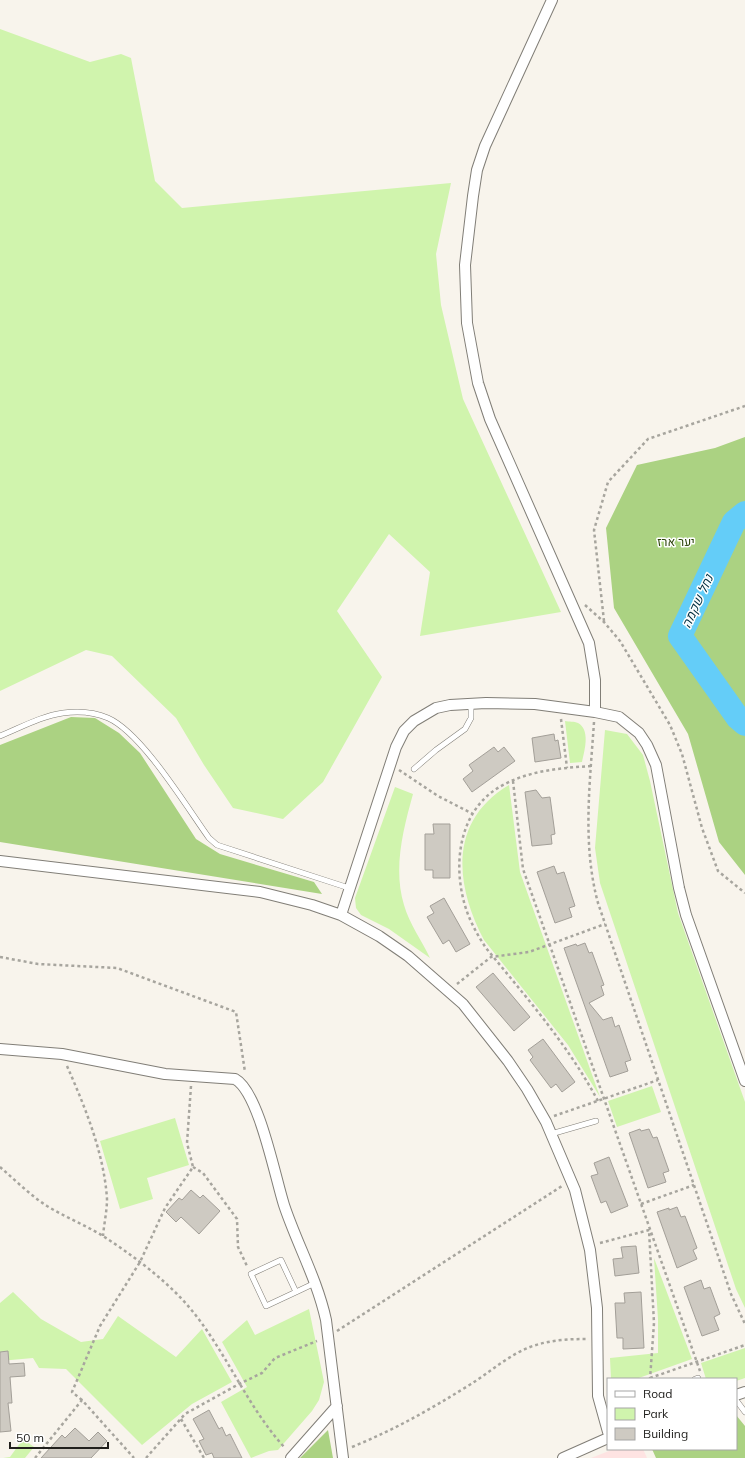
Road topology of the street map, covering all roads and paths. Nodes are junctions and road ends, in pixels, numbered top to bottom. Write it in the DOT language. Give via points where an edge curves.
graph roads {
  1 [pos="552,0"];
  2 [pos="745,406"];
  3 [pos="581,601"];
  4 [pos="604,622"];
  5 [pos="471,704"];
  6 [pos="560,707"];
  7 [pos="594,712"];
  8 [pos="0,736"];
  9 [pos="390,764"];
  10 [pos="591,766"];
  11 [pos="567,768"];
  12 [pos="414,769"];
  13 [pos="513,780"];
  14 [pos="473,814"];
  15 [pos="0,861"];
  16 [pos="349,888"];
  17 [pos="745,894"];
  18 [pos="341,915"];
  19 [pos="605,924"];
  20 [pos="550,945"];
  21 [pos="492,956"];
  22 [pos="0,957"];
  23 [pos="449,991"];
  24 [pos="0,1049"];
  25 [pos="62,1054"];
  26 [pos="192,1076"];
  27 [pos="658,1080"];
  28 [pos="745,1081"];
  29 [pos="248,1091"];
  30 [pos="604,1099"];
  31 [pos="598,1101"];
  32 [pos="544,1119"];
  33 [pos="596,1121"];
  34 [pos="551,1134"];
  35 [pos="0,1167"];
  36 [pos="193,1167"];
  37 [pos="571,1180"];
  38 [pos="694,1185"];
  39 [pos="641,1204"];
  40 [pos="649,1230"];
  41 [pos="103,1236"];
  42 [pos="590,1246"];
  43 [pos="140,1262"];
  44 [pos="251,1274"];
  45 [pos="316,1283"];
  46 [pos="296,1292"];
  47 [pos="745,1324"];
  48 [pos="328,1337"];
  49 [pos="598,1338"];
  50 [pos="745,1345"];
  51 [pos="696,1362"];
  52 [pos="698,1377"];
  53 [pos="650,1378"];
  54 [pos="653,1378"];
  55 [pos="239,1384"];
  56 [pos="82,1400"];
  57 [pos="737,1401"];
  58 [pos="337,1406"];
  59 [pos="745,1412"];
  60 [pos="181,1419"];
  61 [pos="607,1428"];
  62 [pos="607,1439"];
  63 [pos="580,1454"];
  64 [pos="342,1455"];
  65 [pos="292,1457"];
  66 [pos="36,1458"];
  67 [pos="134,1458"];
  68 [pos="146,1458"];
  69 [pos="204,1458"];
  70 [pos="563,1458"];
  1 -- 7 [label="street" via="492,130 477,170 468,230 466,295 472,354 490,419 589,642 595,680"];
  2 -- 4 [label="path" via="648,439 608,482 594,530"];
  3 -- 4 [label="path"];
  4 -- 17 [label="path" via="620,641 670,725 682,754 702,828 718,871"];
  5 -- 6 [label="street" via="511,702"];
  5 -- 9 [label="street" via="436,708 414,721 404,731"];
  5 -- 12 [label="lane" via="471,718 465,729"];
  6 -- 7 [label="street"];
  6 -- 11 [label="path"];
  7 -- 10 [label="path"];
  7 -- 28 [label="street" via="619,717 628,724 647,745 656,765 686,915"];
  8 -- 16 [label="lane" via="61,713 95,713 109,718 156,763 209,838 217,845"];
  9 -- 14 [label="path" via="438,796"];
  9 -- 16 [label="street"];
  10 -- 11 [label="path"];
  10 -- 19 [label="path" via="589,860 592,881"];
  11 -- 13 [label="path"];
  13 -- 14 [label="path" via="492,792"];
  13 -- 20 [label="path" via="523,869"];
  14 -- 21 [label="path" via="464,830 460,846 463,898 478,935"];
  15 -- 18 [label="street" via="260,892"];
  16 -- 18 [label="street"];
  18 -- 23 [label="street" via="379,936"];
  19 -- 20 [label="path"];
  19 -- 27 [label="path"];
  20 -- 21 [label="path" via="521,953"];
  20 -- 30 [label="path"];
  21 -- 23 [label="path"];
  21 -- 31 [label="path" via="563,1045"];
  22 -- 29 [label="path" via="38,964 117,968 236,1012"];
  23 -- 32 [label="street" via="468,1010 508,1061"];
  24 -- 25 [label="street"];
  25 -- 26 [label="street" via="165,1074"];
  25 -- 41 [label="path" via="79,1092 98,1148 107,1200"];
  26 -- 29 [label="street" via="235,1079"];
  26 -- 36 [label="path" via="187,1143"];
  27 -- 30 [label="path"];
  27 -- 38 [label="path"];
  29 -- 45 [label="street" via="272,1158 284,1206"];
  30 -- 31 [label="path"];
  30 -- 39 [label="path"];
  31 -- 32 [label="path"];
  32 -- 34 [label="street"];
  33 -- 34 [label="lane"];
  34 -- 37 [label="street"];
  35 -- 41 [label="path" via="46,1206"];
  36 -- 43 [label="path" via="165,1208"];
  36 -- 44 [label="path" via="203,1173 237,1219 238,1248"];
  37 -- 42 [label="street"];
  37 -- 48 [label="path"];
  38 -- 39 [label="path"];
  38 -- 47 [label="path" via="731,1294"];
  39 -- 40 [label="path"];
  40 -- 42 [label="path"];
  40 -- 51 [label="path"];
  40 -- 53 [label="path" via="654,1300"];
  41 -- 43 [label="path"];
  42 -- 49 [label="street"];
  43 -- 55 [label="path" via="178,1295 208,1330"];
  43 -- 56 [label="path" via="100,1326 72,1392"];
  44 -- 46 [label="lane" via="281,1260"];
  44 -- 46 [label="lane" via="266,1306"];
  45 -- 46 [label="lane"];
  45 -- 48 [label="street"];
  48 -- 55 [label="path" via="275,1358 262,1373"];
  48 -- 58 [label="street"];
  49 -- 61 [label="street" via="598,1396"];
  49 -- 64 [label="path" via="543,1342 521,1351 407,1423"];
  50 -- 51 [label="path"];
  51 -- 52 [label="path"];
  51 -- 54 [label="path"];
  55 -- 60 [label="path" via="194,1408"];
  55 -- 65 [label="path" via="272,1434"];
  56 -- 66 [label="path"];
  56 -- 67 [label="path"];
  57 -- 59 [label="lane"];
  58 -- 64 [label="street"];
  58 -- 65 [label="street"];
  60 -- 68 [label="path"];
  60 -- 69 [label="path"];
  62 -- 63 [label="street"];
  63 -- 70 [label="street"];
}
